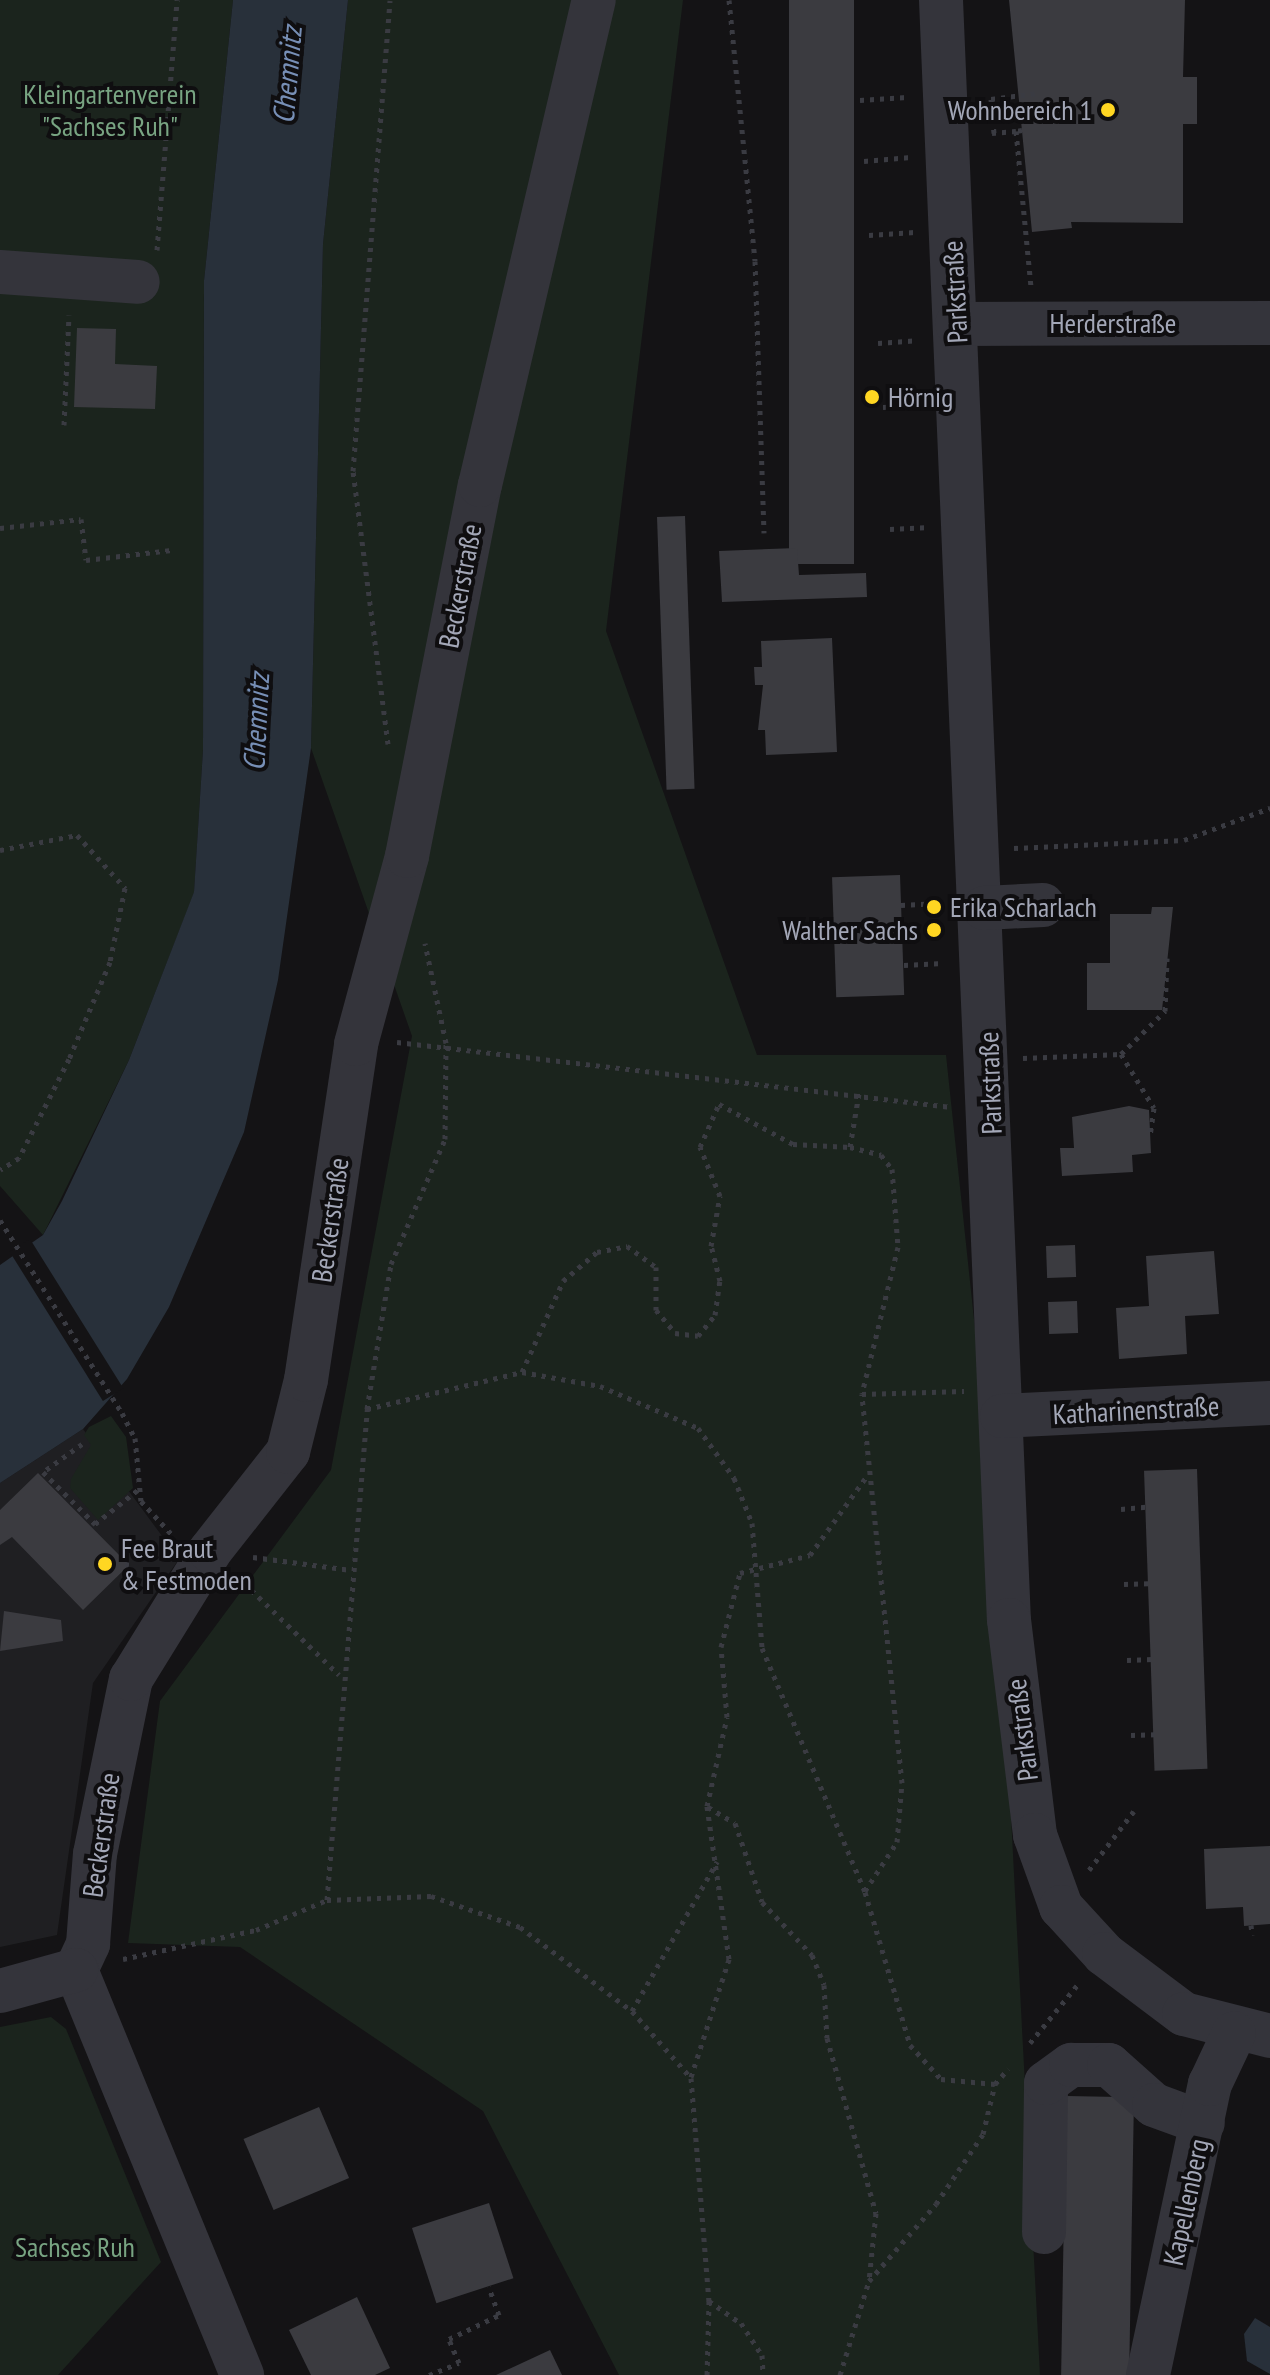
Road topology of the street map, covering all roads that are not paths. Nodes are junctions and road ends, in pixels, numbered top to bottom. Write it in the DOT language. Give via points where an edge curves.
graph roads {
  1 [pos="594,0"];
  2 [pos="941,0"];
  3 [pos="0,272"];
  4 [pos="138,282"];
  5 [pos="1270,323"];
  6 [pos="957,324"];
  7 [pos="1043,905"];
  8 [pos="984,908"];
  9 [pos="1270,1403"];
  10 [pos="1001,1404"];
  11 [pos="76,1970"];
  12 [pos="0,1991"];
  13 [pos="1252,2034"];
  14 [pos="1203,2123"];
  15 [pos="1044,2232"];
  16 [pos="242,2375"];
  17 [pos="1148,2375"];
  1 -- 11 [label="street, Beckerstraße" via="480,485 407,856 356,1044 306,1380 288,1452 210,1551 131,1679 98,1839 88,1944"];
  2 -- 6 [label="street, Parkstraße"];
  3 -- 4 [label="street"];
  5 -- 6 [label="street, Herderstraße"];
  6 -- 8 [label="street, Parkstraße"];
  7 -- 8 [label="street"];
  8 -- 10 [label="street, Parkstraße"];
  9 -- 10 [label="street, Katharinenstraße"];
  10 -- 13 [label="street, Parkstraße" via="1009,1620 1033,1820 1061,1907 1104,1954 1184,2014"];
  11 -- 12 [label="street"];
  11 -- 16 [label="street"];
  13 -- 14 [label="street, Kapellenberg" via="1210,2084"];
  14 -- 15 [label="street" via="1154,2105 1109,2065 1071,2065 1046,2083"];
  14 -- 17 [label="street, Kapellenberg"];
}
